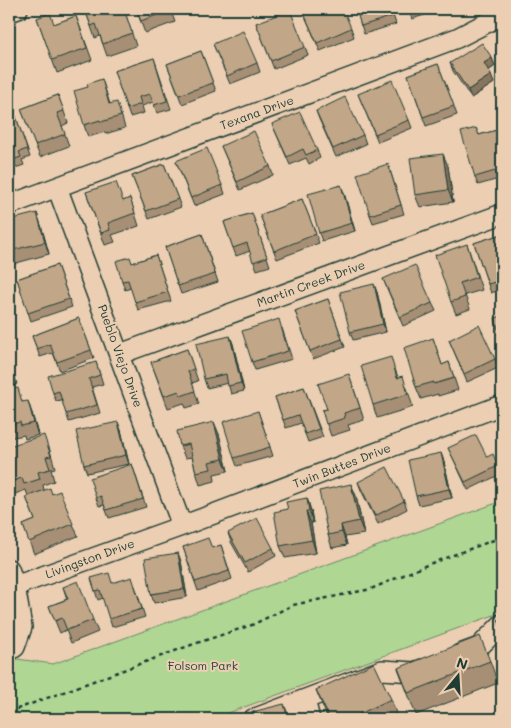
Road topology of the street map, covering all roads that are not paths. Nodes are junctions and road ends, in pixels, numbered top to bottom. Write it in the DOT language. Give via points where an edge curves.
graph roads {
  1 [pos="18,9"];
  2 [pos="9,12"];
  3 [pos="502,15"];
  4 [pos="57,187"];
  5 [pos="9,205"];
  6 [pos="502,214"];
  7 [pos="120,354"];
  8 [pos="502,406"];
  9 [pos="182,526"];
  10 [pos="12,577"];
  11 [pos="502,624"];
  12 [pos="9,650"];
  13 [pos="305,700"];
  14 [pos="253,719"];
  15 [pos="310,719"];
  1 -- 2 [label="street"];
  3 -- 4 [label="street, Texana Drive" via="457,38"];
  4 -- 5 [label="street, Texana Drive"];
  4 -- 7 [label="street, Pueblo Viejo Drive"];
  6 -- 7 [label="street, Martin Creek Drive"];
  7 -- 9 [label="street, Pueblo Viejo Drive"];
  8 -- 9 [label="street, Twin Buttes Drive"];
  9 -- 10 [label="street, Livingston Drive"];
  10 -- 12 [label="street" via="22,627 16,647"];
  11 -- 13 [label="street" via="479,647 414,672 382,670"];
  13 -- 14 [label="street"];
  13 -- 15 [label="street"];
}
